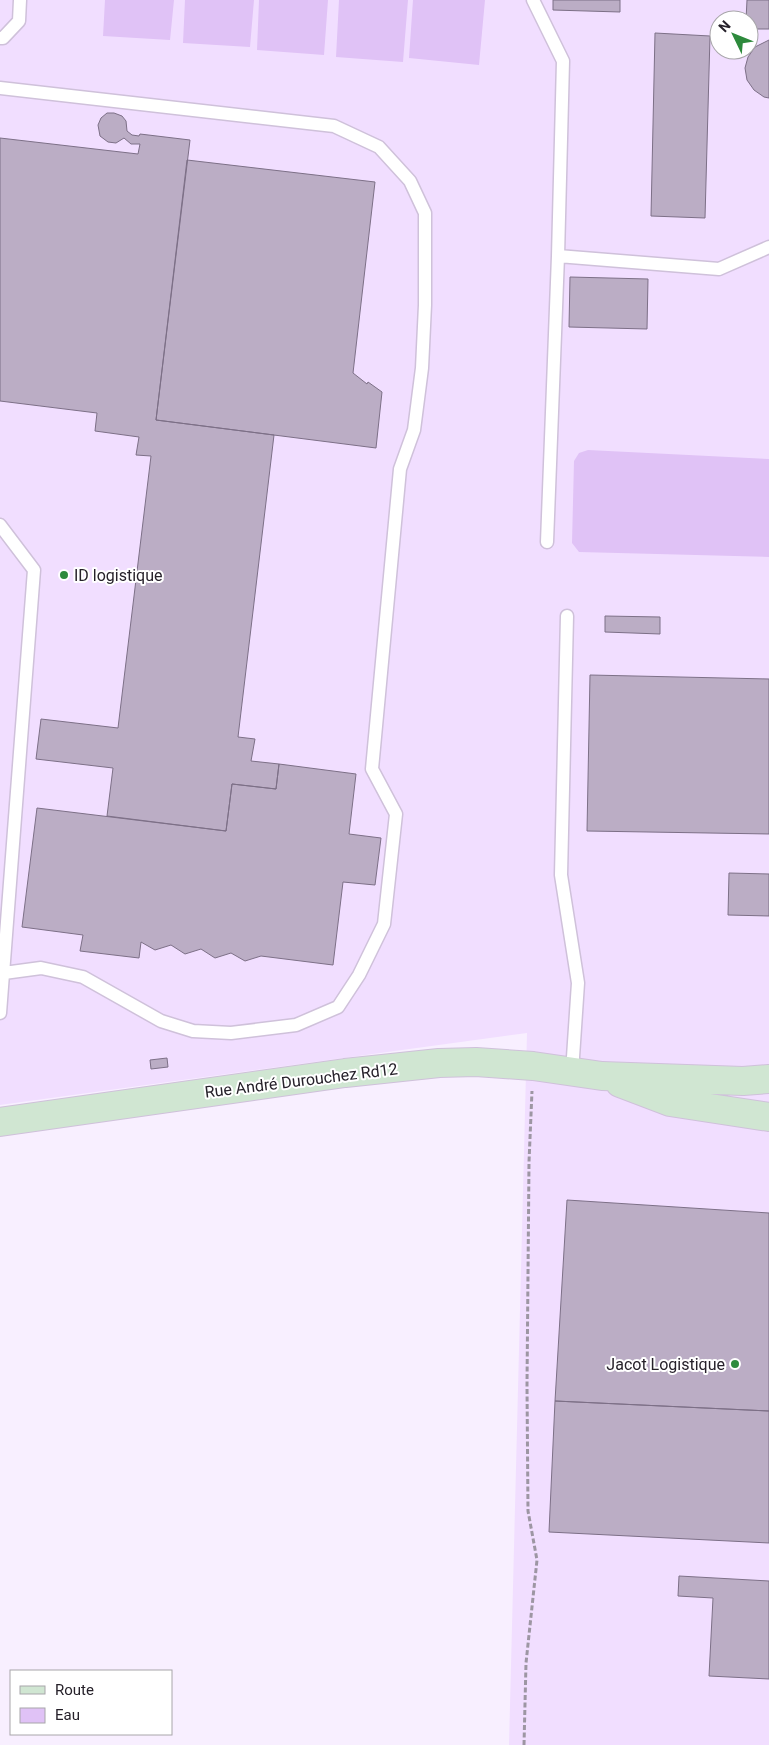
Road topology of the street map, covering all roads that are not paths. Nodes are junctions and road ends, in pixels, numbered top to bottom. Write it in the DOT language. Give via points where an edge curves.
graph roads {
  1 [pos="20,0"];
  2 [pos="533,0"];
  3 [pos="0,38"];
  4 [pos="0,88"];
  5 [pos="769,247"];
  6 [pos="558,256"];
  7 [pos="0,525"];
  8 [pos="547,542"];
  9 [pos="567,616"];
  10 [pos="4,973"];
  11 [pos="0,1013"];
  12 [pos="572,1072"];
  13 [pos="602,1076"];
  14 [pos="769,1079"];
  15 [pos="769,1118"];
  16 [pos="0,1122"];
  1 -- 3 [label="lane" via="19,21"];
  2 -- 6 [label="lane" via="563,61"];
  4 -- 10 [label="lane" via="334,126 379,147 410,181 425,213 422,368 414,430 400,469 372,769 396,814 384,924 359,974 338,1007 296,1025 231,1033 193,1031 161,1021 83,977 41,968"];
  5 -- 6 [label="lane" via="719,268"];
  6 -- 8 [label="lane"];
  7 -- 10 [label="lane" via="34,570"];
  9 -- 12 [label="lane" via="561,875 578,982"];
  10 -- 11 [label="lane"];
  12 -- 13 [label="main road, Rue André Durouchez Rd12"];
  12 -- 16 [label="main road, Rue André Durouchez Rd12" via="476,1062 439,1063 345,1073"];
  13 -- 14 [label="main road, Rue André Durouchez Rd12"];
  13 -- 15 [label="main road, Rue André Durouchez Rd12" via="670,1102"];
}
